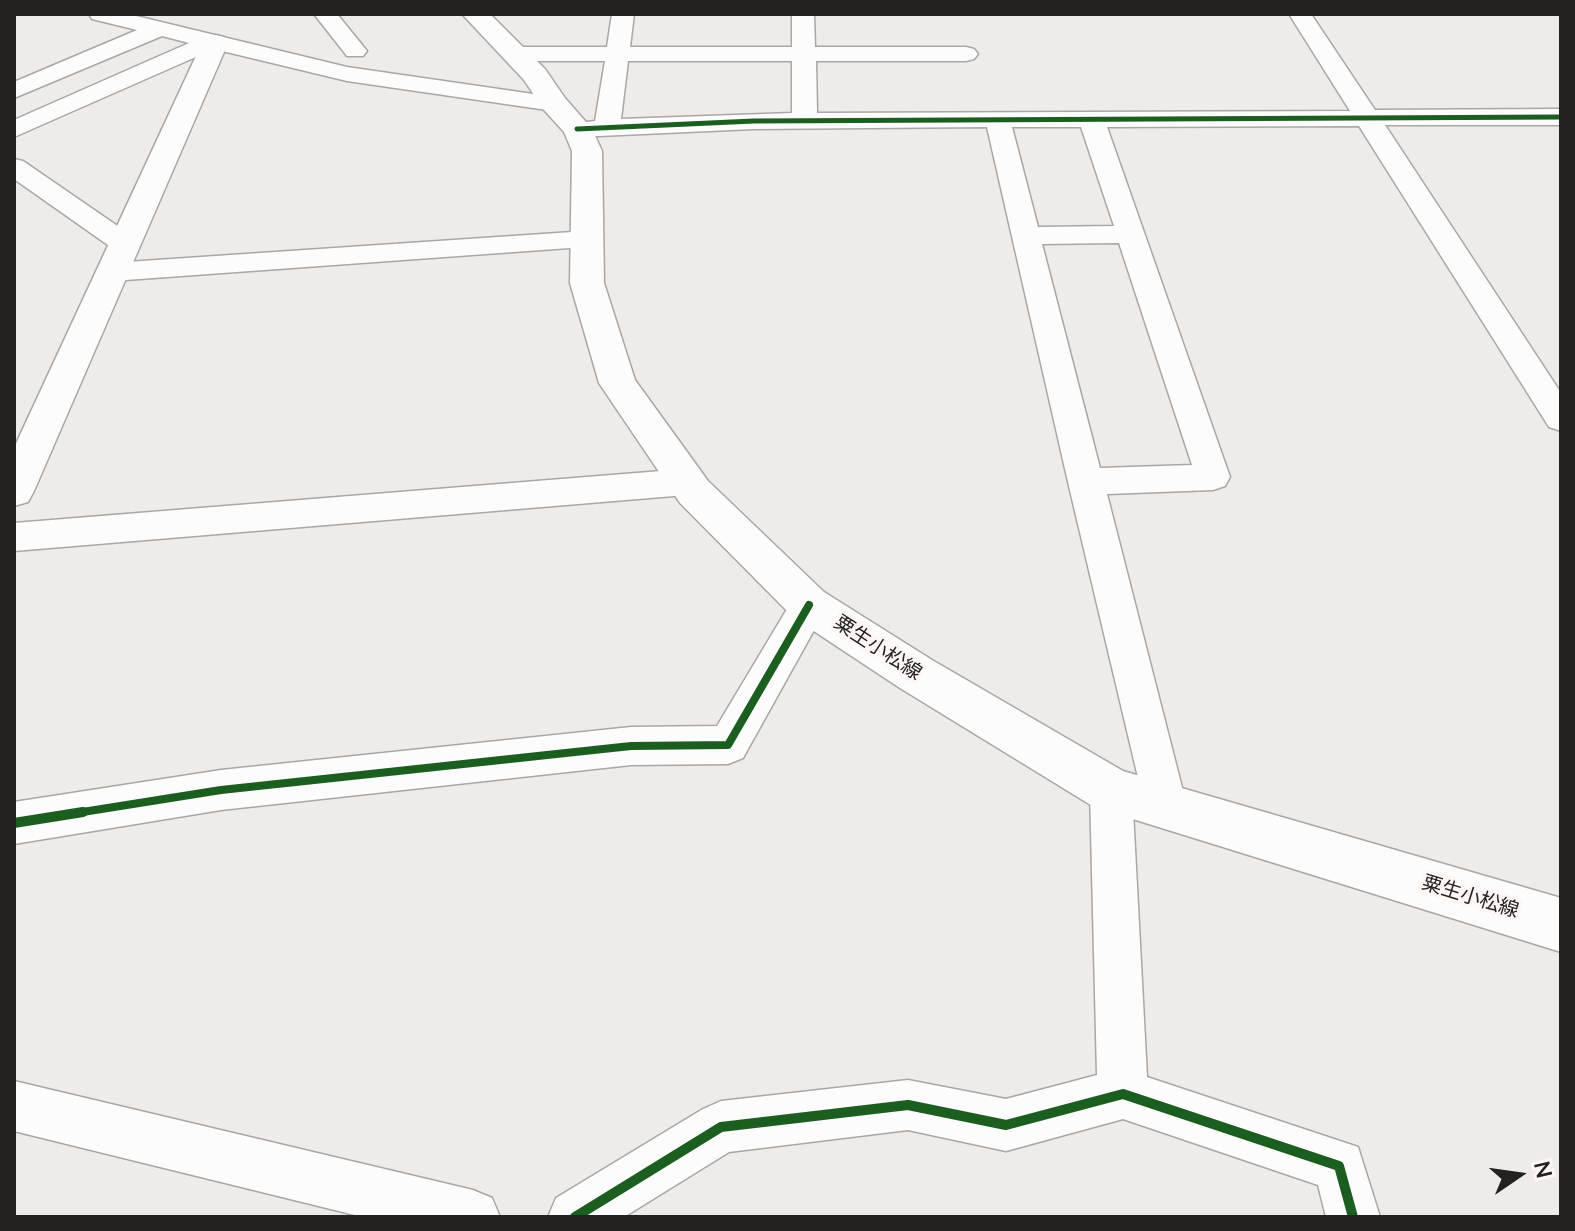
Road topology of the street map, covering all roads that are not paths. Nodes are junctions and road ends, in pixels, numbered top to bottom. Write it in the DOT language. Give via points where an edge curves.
graph roads {
  1 [pos="100,14"];
  2 [pos="325,14"];
  3 [pos="475,14"];
  4 [pos="623,14"];
  5 [pos="803,14"];
  6 [pos="1300,14"];
  7 [pos="156,21"];
  8 [pos="213,43"];
  9 [pos="355,51"];
  10 [pos="514,54"];
  11 [pos="805,54"];
  12 [pos="966,54"];
  13 [pos="618,55"];
  14 [pos="14,91"];
  15 [pos="1561,117"];
  16 [pos="1368,118"];
  17 [pos="579,120"];
  18 [pos="998,121"];
  19 [pos="1092,121"];
  20 [pos="805,122"];
  21 [pos="14,129"];
  22 [pos="14,167"];
  23 [pos="1131,234"];
  24 [pos="1025,236"];
  25 [pos="587,240"];
  26 [pos="119,258"];
  27 [pos="1561,419"];
  28 [pos="22,450"];
  29 [pos="686,482"];
  30 [pos="1085,482"];
  31 [pos="14,491"];
  32 [pos="14,537"];
  33 [pos="809,605"];
  34 [pos="1111,791"];
  35 [pos="1166,807"];
  36 [pos="14,823"];
  37 [pos="1561,925"];
  38 [pos="1123,1094"];
  39 [pos="14,1106"];
  40 [pos="473,1217"];
  41 [pos="575,1217"];
  42 [pos="1353,1217"];
  1 -- 7 [label="street"];
  2 -- 9 [label="street"];
  3 -- 10 [label="main road, 粟生小松線"];
  4 -- 13 [label="street"];
  5 -- 11 [label="street"];
  6 -- 16 [label="street"];
  7 -- 8 [label="street"];
  7 -- 14 [label="street"];
  8 -- 17 [label="street"];
  8 -- 21 [label="street"];
  8 -- 26 [label="main road"];
  10 -- 13 [label="street"];
  10 -- 17 [label="main road, 粟生小松線"];
  11 -- 12 [label="street"];
  11 -- 13 [label="street"];
  11 -- 20 [label="street"];
  13 -- 17 [label="street"];
  15 -- 16 [label="street"];
  16 -- 19 [label="street"];
  16 -- 27 [label="street"];
  17 -- 20 [label="street"];
  17 -- 25 [label="main road, 粟生小松線" via="587,151"];
  18 -- 19 [label="street"];
  18 -- 20 [label="street"];
  18 -- 24 [label="street"];
  19 -- 23 [label="street"];
  22 -- 26 [label="street"];
  23 -- 24 [label="street"];
  23 -- 30 [label="street" via="1213,477"];
  24 -- 30 [label="street"];
  25 -- 26 [label="street"];
  25 -- 29 [label="main road, 粟生小松線" via="587,283 617,383"];
  26 -- 28 [label="main road"];
  28 -- 31 [label="main road"];
  29 -- 32 [label="street"];
  29 -- 33 [label="main road, 粟生小松線"];
  30 -- 35 [label="street"];
  33 -- 34 [label="main road, 粟生小松線"];
  33 -- 36 [label="street" via="728,745 631,746 237,788"];
  34 -- 35 [label="main road, 粟生小松線"];
  34 -- 38 [label="street"];
  35 -- 37 [label="main road, 粟生小松線"];
  38 -- 41 [label="street" via="1006,1125 908,1105 721,1127"];
  38 -- 42 [label="street" via="1339,1166"];
  39 -- 40 [label="street"];
}
